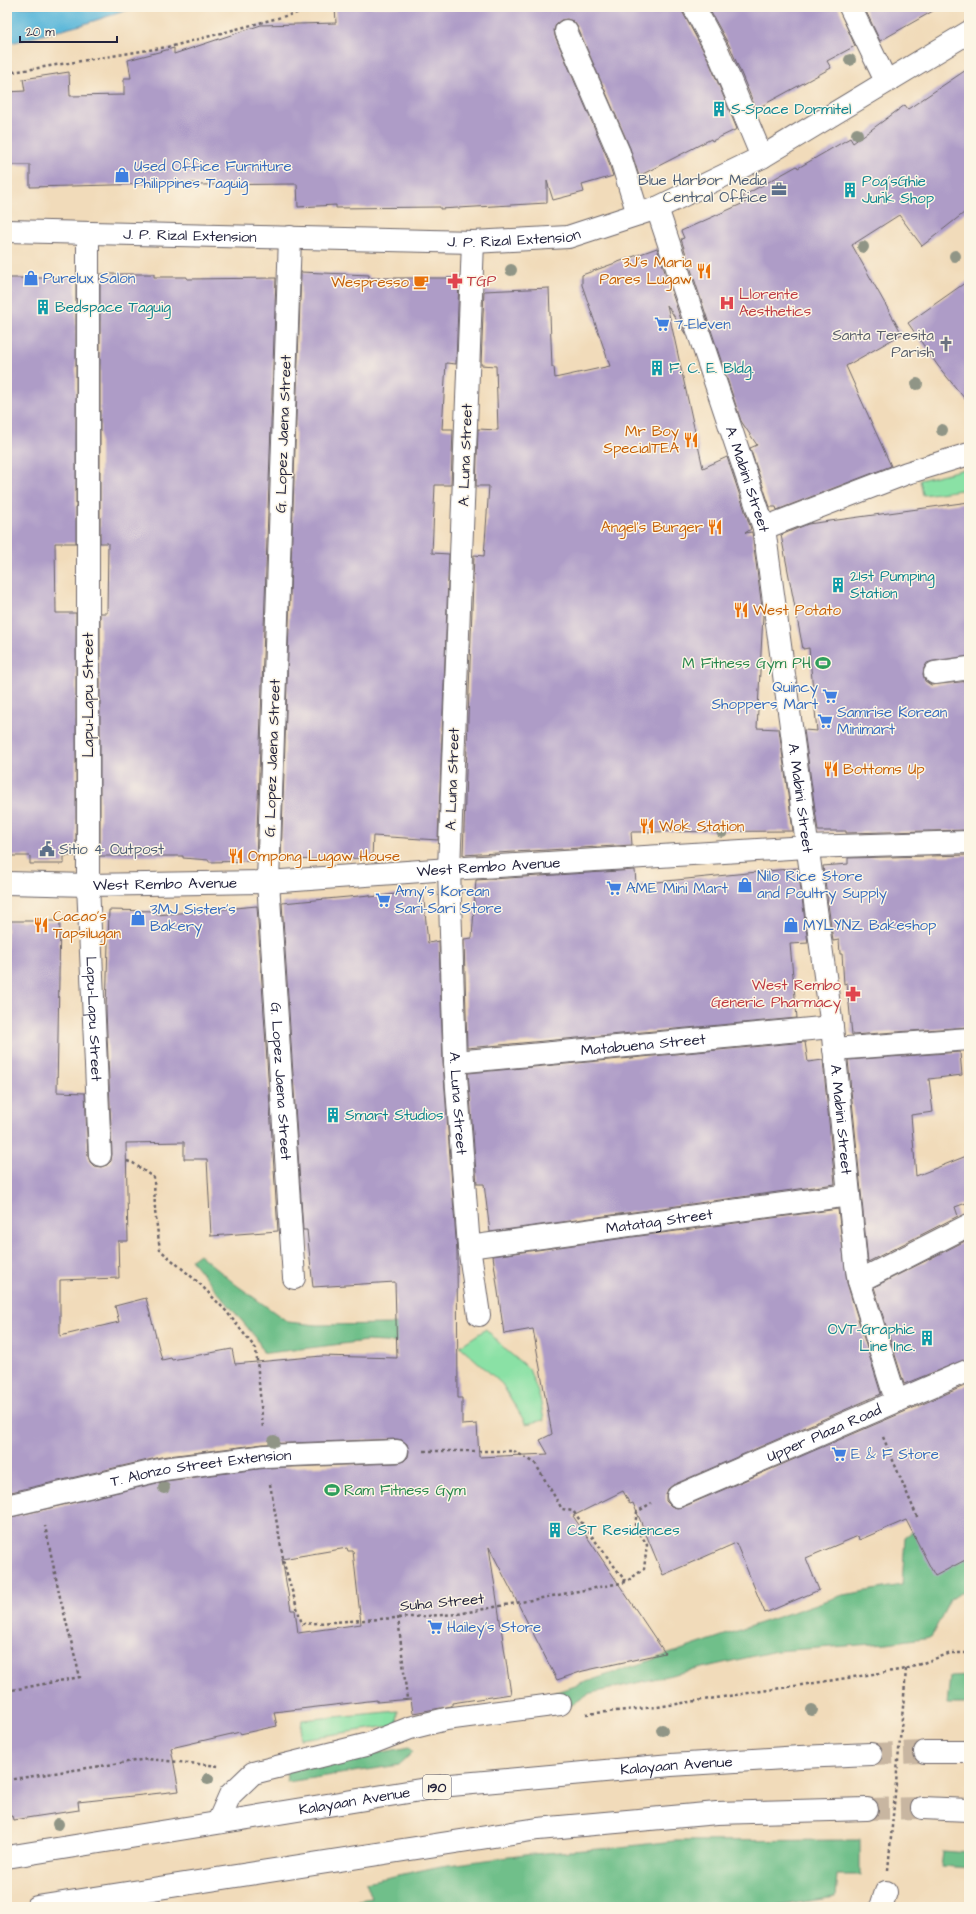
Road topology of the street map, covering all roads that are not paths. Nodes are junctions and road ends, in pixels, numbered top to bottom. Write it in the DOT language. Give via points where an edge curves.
graph roads {
  1 [pos="694,7"];
  2 [pos="850,7"];
  3 [pos="566,31"];
  4 [pos="969,32"];
  5 [pos="886,81"];
  6 [pos="762,157"];
  7 [pos="647,211"];
  8 [pos="7,231"];
  9 [pos="88,234"];
  10 [pos="290,238"];
  11 [pos="473,242"];
  12 [pos="969,454"];
  13 [pos="764,528"];
  14 [pos="969,668"];
  15 [pos="935,673"];
  16 [pos="969,842"];
  17 [pos="807,847"];
  18 [pos="449,869"];
  19 [pos="268,882"];
  20 [pos="7,883"];
  21 [pos="88,885"];
  22 [pos="832,1028"];
  23 [pos="969,1039"];
  24 [pos="834,1049"];
  25 [pos="454,1062"];
  26 [pos="100,1155"];
  27 [pos="849,1195"];
  28 [pos="969,1225"];
  29 [pos="469,1247"];
  30 [pos="294,1278"];
  31 [pos="860,1281"];
  32 [pos="479,1315"];
  33 [pos="969,1370"];
  34 [pos="896,1400"];
  35 [pos="397,1451"];
  36 [pos="678,1496"];
  37 [pos="7,1506"];
  38 [pos="560,1704"];
  39 [pos="925,1752"];
  40 [pos="969,1752"];
  41 [pos="871,1754"];
  42 [pos="922,1808"];
  43 [pos="867,1809"];
  44 [pos="969,1810"];
  45 [pos="218,1822"];
  46 [pos="7,1857"];
  47 [pos="37,1907"];
  1 -- 6 [label="street" via="719,54"];
  2 -- 5 [label="street"];
  3 -- 7 [label="street, A. Mabini Street"];
  4 -- 5 [label="street, J. P. Rizal Extension"];
  5 -- 6 [label="street, J. P. Rizal Extension"];
  6 -- 7 [label="street, J. P. Rizal Extension"];
  7 -- 11 [label="street, J. P. Rizal Extension" via="568,237"];
  7 -- 13 [label="street, A. Mabini Street"];
  8 -- 9 [label="street, J. P. Rizal Extension"];
  9 -- 10 [label="street, J. P. Rizal Extension"];
  9 -- 21 [label="street, Lapu-Lapu Street"];
  10 -- 11 [label="street, J. P. Rizal Extension"];
  10 -- 19 [label="street, G. Lopez Jaena Street"];
  11 -- 18 [label="street, A. Luna Street"];
  12 -- 13 [label="street" via="907,473"];
  13 -- 17 [label="street, A. Mabini Street"];
  14 -- 15 [label="street"];
  16 -- 17 [label="street, West Rembo Avenue"];
  17 -- 18 [label="street, West Rembo Avenue"];
  17 -- 22 [label="street, A. Mabini Street"];
  18 -- 19 [label="street, West Rembo Avenue"];
  18 -- 25 [label="street, A. Luna Street"];
  19 -- 21 [label="street, West Rembo Avenue"];
  19 -- 30 [label="street, G. Lopez Jaena Street"];
  20 -- 21 [label="street, West Rembo Avenue"];
  21 -- 26 [label="street, Lapu-Lapu Street"];
  22 -- 24 [label="street, A. Mabini Street"];
  22 -- 25 [label="street, Matabuena Street"];
  23 -- 24 [label="street"];
  24 -- 27 [label="street, A. Mabini Street"];
  25 -- 29 [label="street, A. Luna Street"];
  27 -- 29 [label="street, Matatag Street"];
  27 -- 31 [label="street, A. Mabini Street"];
  28 -- 31 [label="street"];
  29 -- 32 [label="street, A. Luna Street"];
  31 -- 34 [label="street, A. Mabini Street"];
  33 -- 34 [label="street, Upper Plaza Road"];
  34 -- 36 [label="street, Upper Plaza Road"];
  35 -- 37 [label="street, T. Alonzo Street Extension" via="265,1456 164,1470"];
  38 -- 45 [label="street" via="446,1719 410,1728 369,1744 253,1773 230,1795"];
  39 -- 40 [label="street"];
  41 -- 45 [label="street, Kalayaan Avenue / 190" via="671,1766 452,1785"];
  42 -- 44 [label="street"];
  43 -- 47 [label="street" via="717,1813 538,1829"];
  45 -- 46 [label="street, Kalayaan Avenue / 190"];
}
